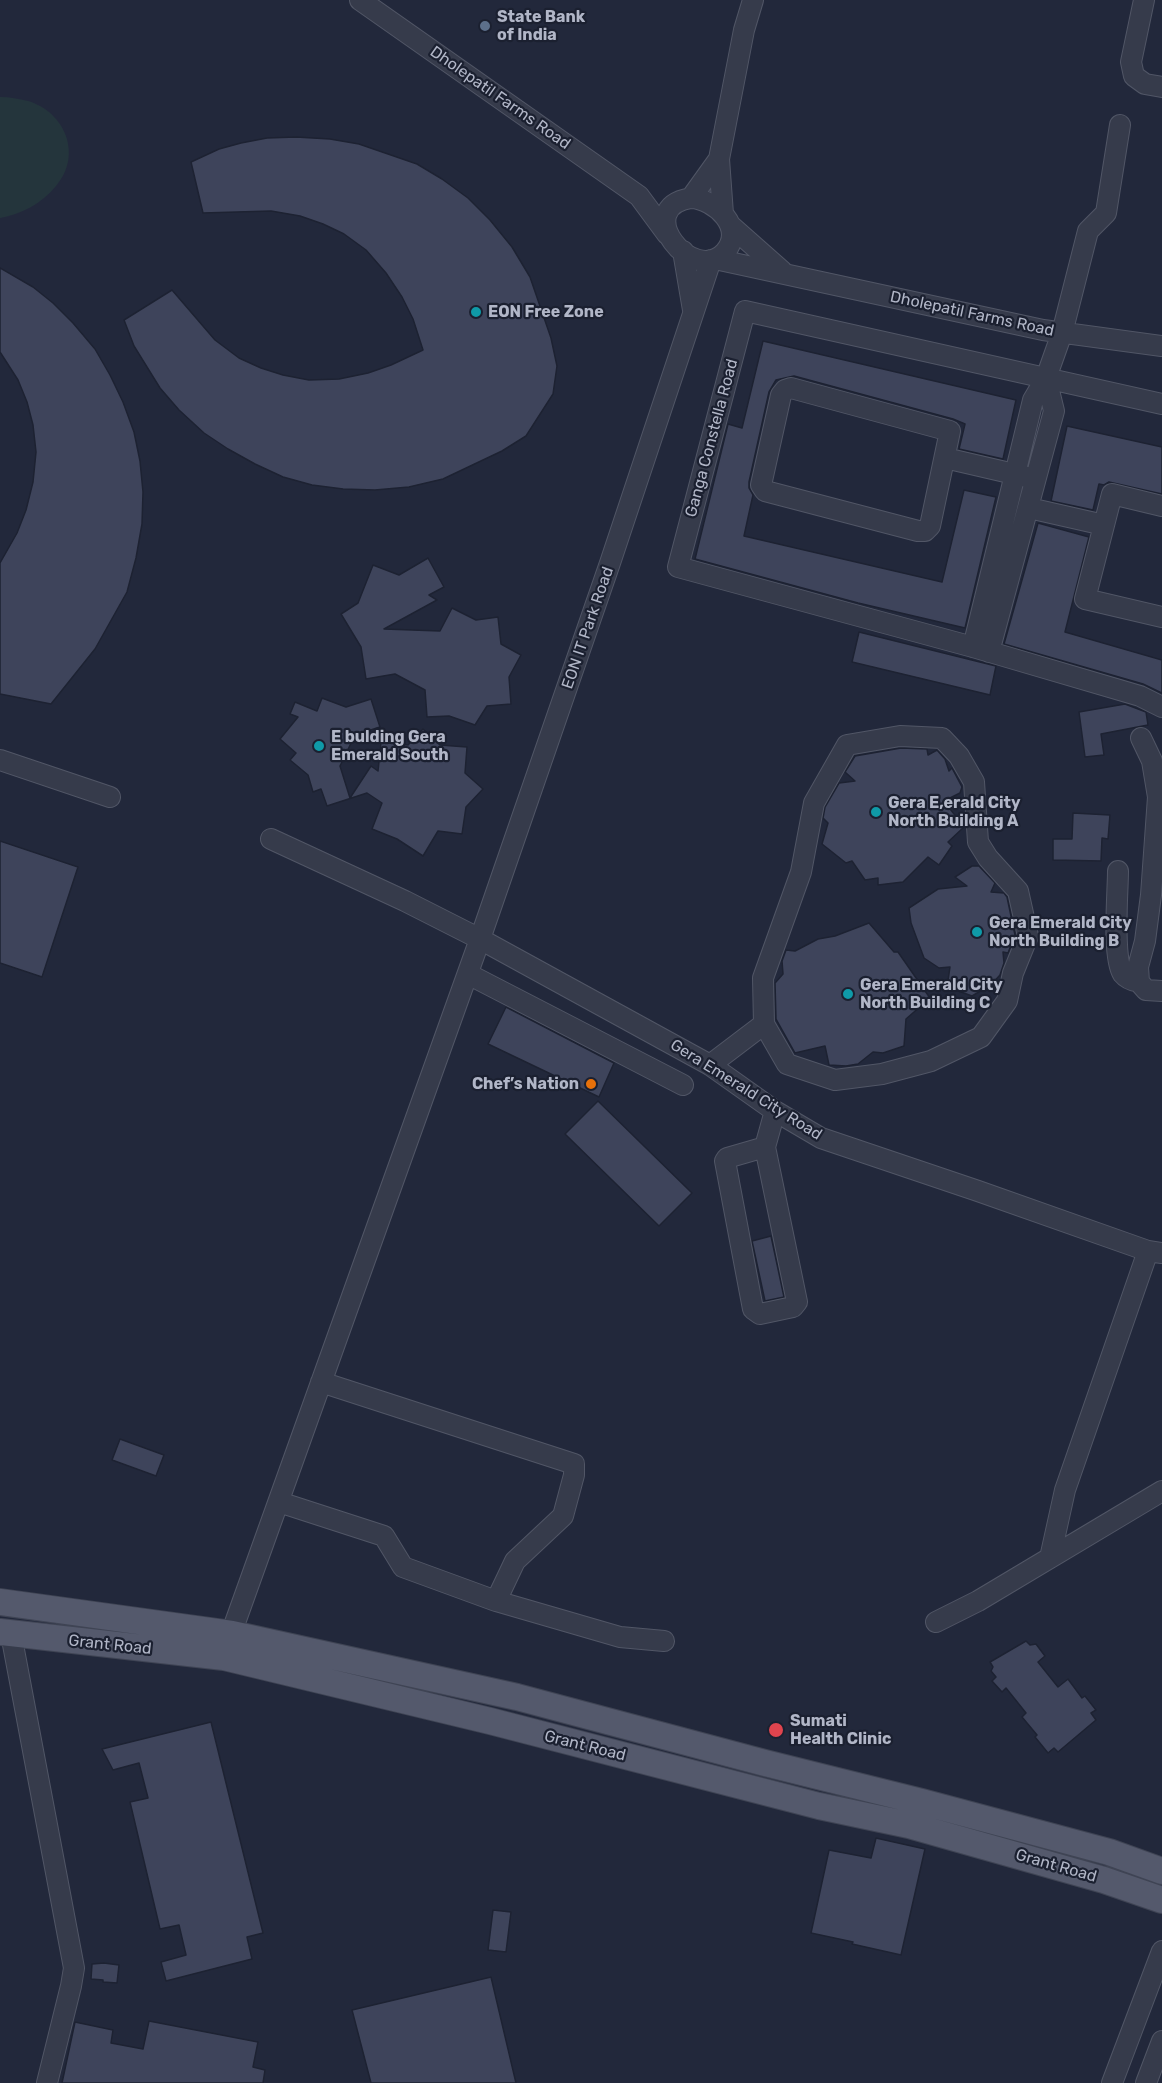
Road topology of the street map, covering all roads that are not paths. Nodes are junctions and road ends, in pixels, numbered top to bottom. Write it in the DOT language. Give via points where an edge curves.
graph roads {
  1 [pos="360,0"];
  2 [pos="753,0"];
  3 [pos="1144,0"];
  4 [pos="1162,87"];
  5 [pos="1120,125"];
  6 [pos="719,159"];
  7 [pos="639,196"];
  8 [pos="684,200"];
  9 [pos="727,219"];
  10 [pos="667,234"];
  11 [pos="683,251"];
  12 [pos="713,259"];
  13 [pos="784,273"];
  14 [pos="693,316"];
  15 [pos="1062,333"];
  16 [pos="1162,346"];
  17 [pos="1046,378"];
  18 [pos="1162,404"];
  19 [pos="945,458"];
  20 [pos="1015,476"];
  21 [pos="1036,479"];
  22 [pos="1162,506"];
  23 [pos="1029,508"];
  24 [pos="1104,525"];
  25 [pos="1162,617"];
  26 [pos="981,650"];
  27 [pos="1162,707"];
  28 [pos="1141,738"];
  29 [pos="0,760"];
  30 [pos="110,797"];
  31 [pos="271,839"];
  32 [pos="1118,871"];
  33 [pos="480,939"];
  34 [pos="468,974"];
  35 [pos="1139,982"];
  36 [pos="1162,991"];
  37 [pos="764,1024"];
  38 [pos="641,1028"];
  39 [pos="627,1064"];
  40 [pos="710,1065"];
  41 [pos="683,1085"];
  42 [pos="775,1111"];
  43 [pos="765,1147"];
  44 [pos="1155,1252"];
  45 [pos="321,1383"];
  46 [pos="1162,1491"];
  47 [pos="279,1502"];
  48 [pos="1050,1558"];
  49 [pos="496,1601"];
  50 [pos="0,1602"];
  51 [pos="936,1623"];
  52 [pos="6,1633"];
  53 [pos="664,1641"];
  54 [pos="227,1645"];
  55 [pos="1162,1871"];
  56 [pos="1162,1900"];
  57 [pos="1162,1951"];
  58 [pos="1162,2041"];
  59 [pos="47,2083"];
  60 [pos="1112,2083"];
  61 [pos="1146,2083"];
  1 -- 7 [label="street, Dholepatil Farms Road"];
  2 -- 6 [label="street"];
  3 -- 4 [label="street" via="1131,62 1134,76 1145,84"];
  5 -- 15 [label="street" via="1106,213 1088,231"];
  6 -- 8 [label="street"];
  6 -- 9 [label="street"];
  7 -- 8 [label="street, Dholepatil Farms Road"];
  7 -- 10 [label="street, Dholepatil Farms Road"];
  8 -- 9 [label="street" via="704,201"];
  8 -- 10 [label="street" via="667,216"];
  9 -- 12 [label="street" via="730,243"];
  9 -- 13 [label="street, Dholepatil Farms Road"];
  10 -- 11 [label="street"];
  11 -- 12 [label="street" via="697,260"];
  11 -- 14 [label="street"];
  12 -- 13 [label="street, Dholepatil Farms Road"];
  12 -- 14 [label="street, EON IT Park Road"];
  13 -- 15 [label="street, Dholepatil Farms Road"];
  14 -- 33 [label="street, EON IT Park Road"];
  15 -- 16 [label="street, Dholepatil Farms Road"];
  15 -- 17 [label="street"];
  17 -- 18 [label="street, Ganga Constella Road"];
  17 -- 20 [label="street" via="1033,400"];
  17 -- 21 [label="street" via="1054,411"];
  17 -- 26 [label="street, Ganga Constella Road" via="745,311 678,567"];
  19 -- 19 [label="street" via="950,431 791,388 781,395 761,485 772,494 925,531 930,526"];
  19 -- 20 [label="street"];
  20 -- 21 [label="street"];
  20 -- 26 [label="street"];
  21 -- 23 [label="street"];
  22 -- 24 [label="street" via="1112,494"];
  23 -- 24 [label="street"];
  23 -- 26 [label="street"];
  24 -- 25 [label="street" via="1085,599"];
  26 -- 27 [label="street, Ganga Constella Road" via="1140,696"];
  28 -- 35 [label="street" via="1152,761 1158,797 1151,895 1138,967"];
  29 -- 30 [label="street"];
  31 -- 33 [label="street, Gera Emerald City Road"];
  32 -- 35 [label="street" via="1117,946 1121,971 1125,977"];
  33 -- 34 [label="street, EON IT Park Road"];
  33 -- 38 [label="street, Gera Emerald City Road"];
  34 -- 39 [label="street"];
  34 -- 45 [label="street, EON IT Park Road"];
  35 -- 36 [label="street" via="1146,990"];
  37 -- 37 [label="street" via="787,1064 835,1080 882,1074 931,1061 981,1037 1006,1001 1028,936 1018,891 978,842 974,782 959,756 942,738 900,736 847,745 835,763 814,803 801,872 763,978"];
  37 -- 40 [label="street"];
  38 -- 39 [label="street"];
  38 -- 40 [label="street, Gera Emerald City Road"];
  39 -- 41 [label="street"];
  40 -- 42 [label="street, Gera Emerald City Road"];
  42 -- 43 [label="street"];
  42 -- 44 [label="street, Gera Emerald City Road" via="821,1138"];
  43 -- 43 [label="street" via="797,1302 793,1307 760,1314 753,1309 725,1161"];
  44 -- 48 [label="street" via="1065,1490"];
  45 -- 47 [label="street, EON IT Park Road"];
  45 -- 49 [label="street" via="574,1464 563,1516 515,1561"];
  46 -- 48 [label="street"];
  47 -- 49 [label="street" via="384,1536 403,1567"];
  47 -- 54 [label="street, EON IT Park Road"];
  48 -- 51 [label="street"];
  49 -- 53 [label="street" via="620,1638"];
  50 -- 54 [label="main road, Grant Road"];
  52 -- 54 [label="main road, Grant Road"];
  52 -- 59 [label="street" via="74,1968"];
  54 -- 55 [label="main road, Grant Road" via="517,1697 1109,1852"];
  54 -- 56 [label="main road, Grant Road" via="490,1721 819,1806 909,1825"];
  57 -- 60 [label="street"];
  58 -- 61 [label="street"];
}
